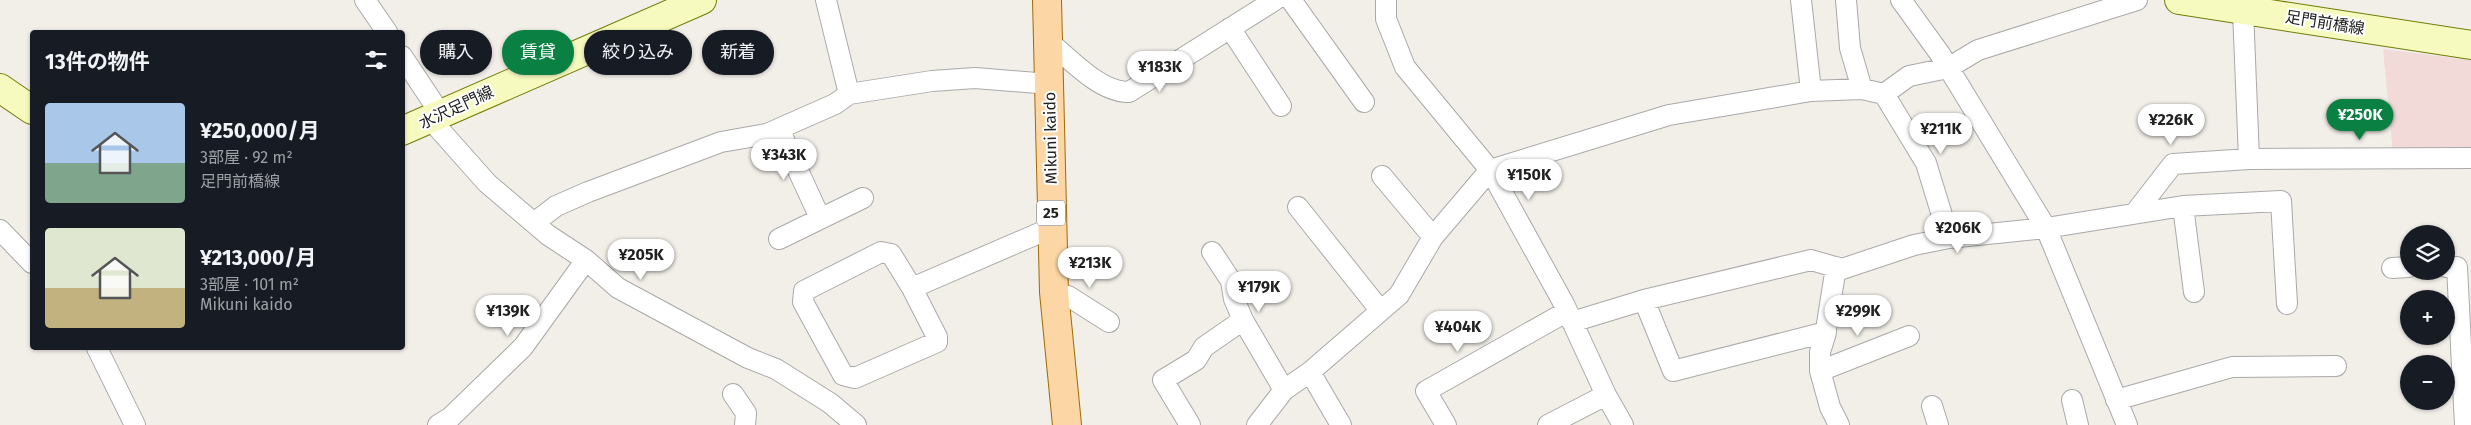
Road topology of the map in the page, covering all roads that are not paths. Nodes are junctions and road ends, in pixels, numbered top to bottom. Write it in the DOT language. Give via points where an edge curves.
graph roads {
  1 [pos="365,0"];
  2 [pos="702,0"];
  3 [pos="826,0"];
  4 [pos="1047,0"];
  5 [pos="1275,0"];
  6 [pos="1291,0"];
  7 [pos="1386,0"];
  8 [pos="1801,0"];
  9 [pos="1846,0"];
  10 [pos="1901,0"];
  11 [pos="2137,0"];
  12 [pos="2179,0"];
  13 [pos="2243,10"];
  14 [pos="1230,28"];
  15 [pos="385,30"];
  16 [pos="1047,40"];
  17 [pos="2471,45"];
  18 [pos="405,62"];
  19 [pos="1948,68"];
  20 [pos="1049,84"];
  21 [pos="0,88"];
  22 [pos="1862,89"];
  23 [pos="1811,92"];
  24 [pos="849,94"];
  25 [pos="1884,94"];
  26 [pos="1364,102"];
  27 [pos="1281,106"];
  28 [pos="30,109"];
  29 [pos="435,117"];
  30 [pos="779,129"];
  31 [pos="405,130"];
  32 [pos="2471,158"];
  33 [pos="2249,160"];
  34 [pos="1490,170"];
  35 [pos="1382,176"];
  36 [pos="863,198"];
  37 [pos="2183,206"];
  38 [pos="1298,207"];
  39 [pos="2135,213"];
  40 [pos="820,218"];
  41 [pos="534,223"];
  42 [pos="1051,228"];
  43 [pos="2046,228"];
  44 [pos="0,230"];
  45 [pos="1433,237"];
  46 [pos="1949,238"];
  47 [pos="779,239"];
  48 [pos="1212,252"];
  49 [pos="586,260"];
  50 [pos="30,261"];
  51 [pos="1836,267"];
  52 [pos="2455,267"];
  53 [pos="912,288"];
  54 [pos="1054,292"];
  55 [pos="2194,292"];
  56 [pos="1644,300"];
  57 [pos="2287,304"];
  58 [pos="1380,310"];
  59 [pos="1569,317"];
  60 [pos="1243,320"];
  61 [pos="1109,322"];
  62 [pos="1826,332"];
  63 [pos="1909,336"];
  64 [pos="98,350"];
  65 [pos="2336,366"];
  66 [pos="1820,371"];
  67 [pos="1310,372"];
  68 [pos="1284,390"];
  69 [pos="733,394"];
  70 [pos="1606,395"];
  71 [pos="2072,400"];
  72 [pos="2116,400"];
  73 [pos="1932,406"];
  74 [pos="2074,424"];
  75 [pos="134,425"];
  76 [pos="438,425"];
  77 [pos="745,425"];
  78 [pos="856,425"];
  79 [pos="1067,425"];
  80 [pos="1190,425"];
  81 [pos="1257,425"];
  82 [pos="1342,425"];
  83 [pos="1446,425"];
  84 [pos="1548,425"];
  85 [pos="1623,425"];
  86 [pos="1839,425"];
  87 [pos="1938,425"];
  88 [pos="2127,425"];
  89 [pos="2465,425"];
  1 -- 15 [label="street"];
  2 -- 29 [label="main road, 水沢足門線"];
  3 -- 24 [label="street"];
  4 -- 16 [label="main road, Mikuni kaido / 25"];
  5 -- 14 [label="street"];
  6 -- 26 [label="street"];
  7 -- 34 [label="street" via="1386,18 1405,67"];
  8 -- 23 [label="street"];
  9 -- 22 [label="street" via="1850,48"];
  10 -- 19 [label="street"];
  11 -- 19 [label="street" via="1978,50"];
  12 -- 13 [label="main road, 足門前橋線"];
  13 -- 17 [label="main road, 足門前橋線"];
  13 -- 33 [label="street"];
  14 -- 16 [label="street" via="1128,92 1119,92 1101,84"];
  14 -- 27 [label="street"];
  16 -- 20 [label="main road, Mikuni kaido / 25"];
  18 -- 29 [label="street"];
  19 -- 25 [label="street" via="1909,76"];
  19 -- 43 [label="street"];
  20 -- 24 [label="street" via="975,78"];
  20 -- 42 [label="main road, Mikuni kaido / 25"];
  21 -- 28 [label="main road"];
  22 -- 23 [label="street"];
  22 -- 25 [label="street"];
  23 -- 34 [label="street" via="1669,115"];
  24 -- 30 [label="street" via="835,104"];
  25 -- 46 [label="street" via="1926,163"];
  29 -- 31 [label="main road, 水沢足門線"];
  29 -- 41 [label="street" via="487,183"];
  30 -- 40 [label="street"];
  30 -- 41 [label="street" via="721,142 588,192 556,206"];
  32 -- 33 [label="street"];
  33 -- 39 [label="street" via="2173,164"];
  34 -- 45 [label="street"];
  34 -- 59 [label="street"];
  35 -- 45 [label="street"];
  36 -- 40 [label="street"];
  37 -- 39 [label="street"];
  37 -- 55 [label="street"];
  37 -- 57 [label="street" via="2281,201"];
  38 -- 58 [label="street"];
  39 -- 43 [label="street"];
  40 -- 47 [label="street"];
  41 -- 49 [label="street"];
  42 -- 53 [label="street"];
  42 -- 54 [label="main road, Mikuni kaido / 25"];
  43 -- 46 [label="street"];
  43 -- 72 [label="street"];
  44 -- 50 [label="street"];
  45 -- 58 [label="street" via="1399,295"];
  46 -- 51 [label="street" via="1914,245 1842,269"];
  48 -- 60 [label="street" via="1231,281"];
  49 -- 76 [label="street" via="523,347 451,417"];
  49 -- 78 [label="street" via="618,288 748,358 776,369 830,403"];
  51 -- 56 [label="street" via="1811,260"];
  51 -- 62 [label="street"];
  52 -- 89 [label="street"];
  53 -- 53 [label="street" via="936,342 855,378 843,375 803,302 804,291 881,252 891,254"];
  54 -- 61 [label="street" via="1068,296"];
  54 -- 79 [label="main road, Mikuni kaido / 25"];
  56 -- 59 [label="street"];
  56 -- 62 [label="street" via="1673,371"];
  58 -- 67 [label="street"];
  59 -- 70 [label="street"];
  59 -- 83 [label="street" via="1426,391"];
  60 -- 68 [label="street"];
  60 -- 80 [label="street" via="1204,347 1196,360 1164,380"];
  62 -- 66 [label="street" via="1820,352"];
  63 -- 66 [label="street"];
  64 -- 75 [label="street"];
  65 -- 72 [label="street" via="2232,367"];
  66 -- 86 [label="street" via="1830,407"];
  67 -- 68 [label="street"];
  67 -- 82 [label="street"];
  68 -- 81 [label="street"];
  69 -- 77 [label="street" via="746,413"];
  70 -- 84 [label="street"];
  70 -- 85 [label="street"];
  71 -- 74 [label="street"];
  72 -- 88 [label="street"];
  73 -- 87 [label="street"];
}
